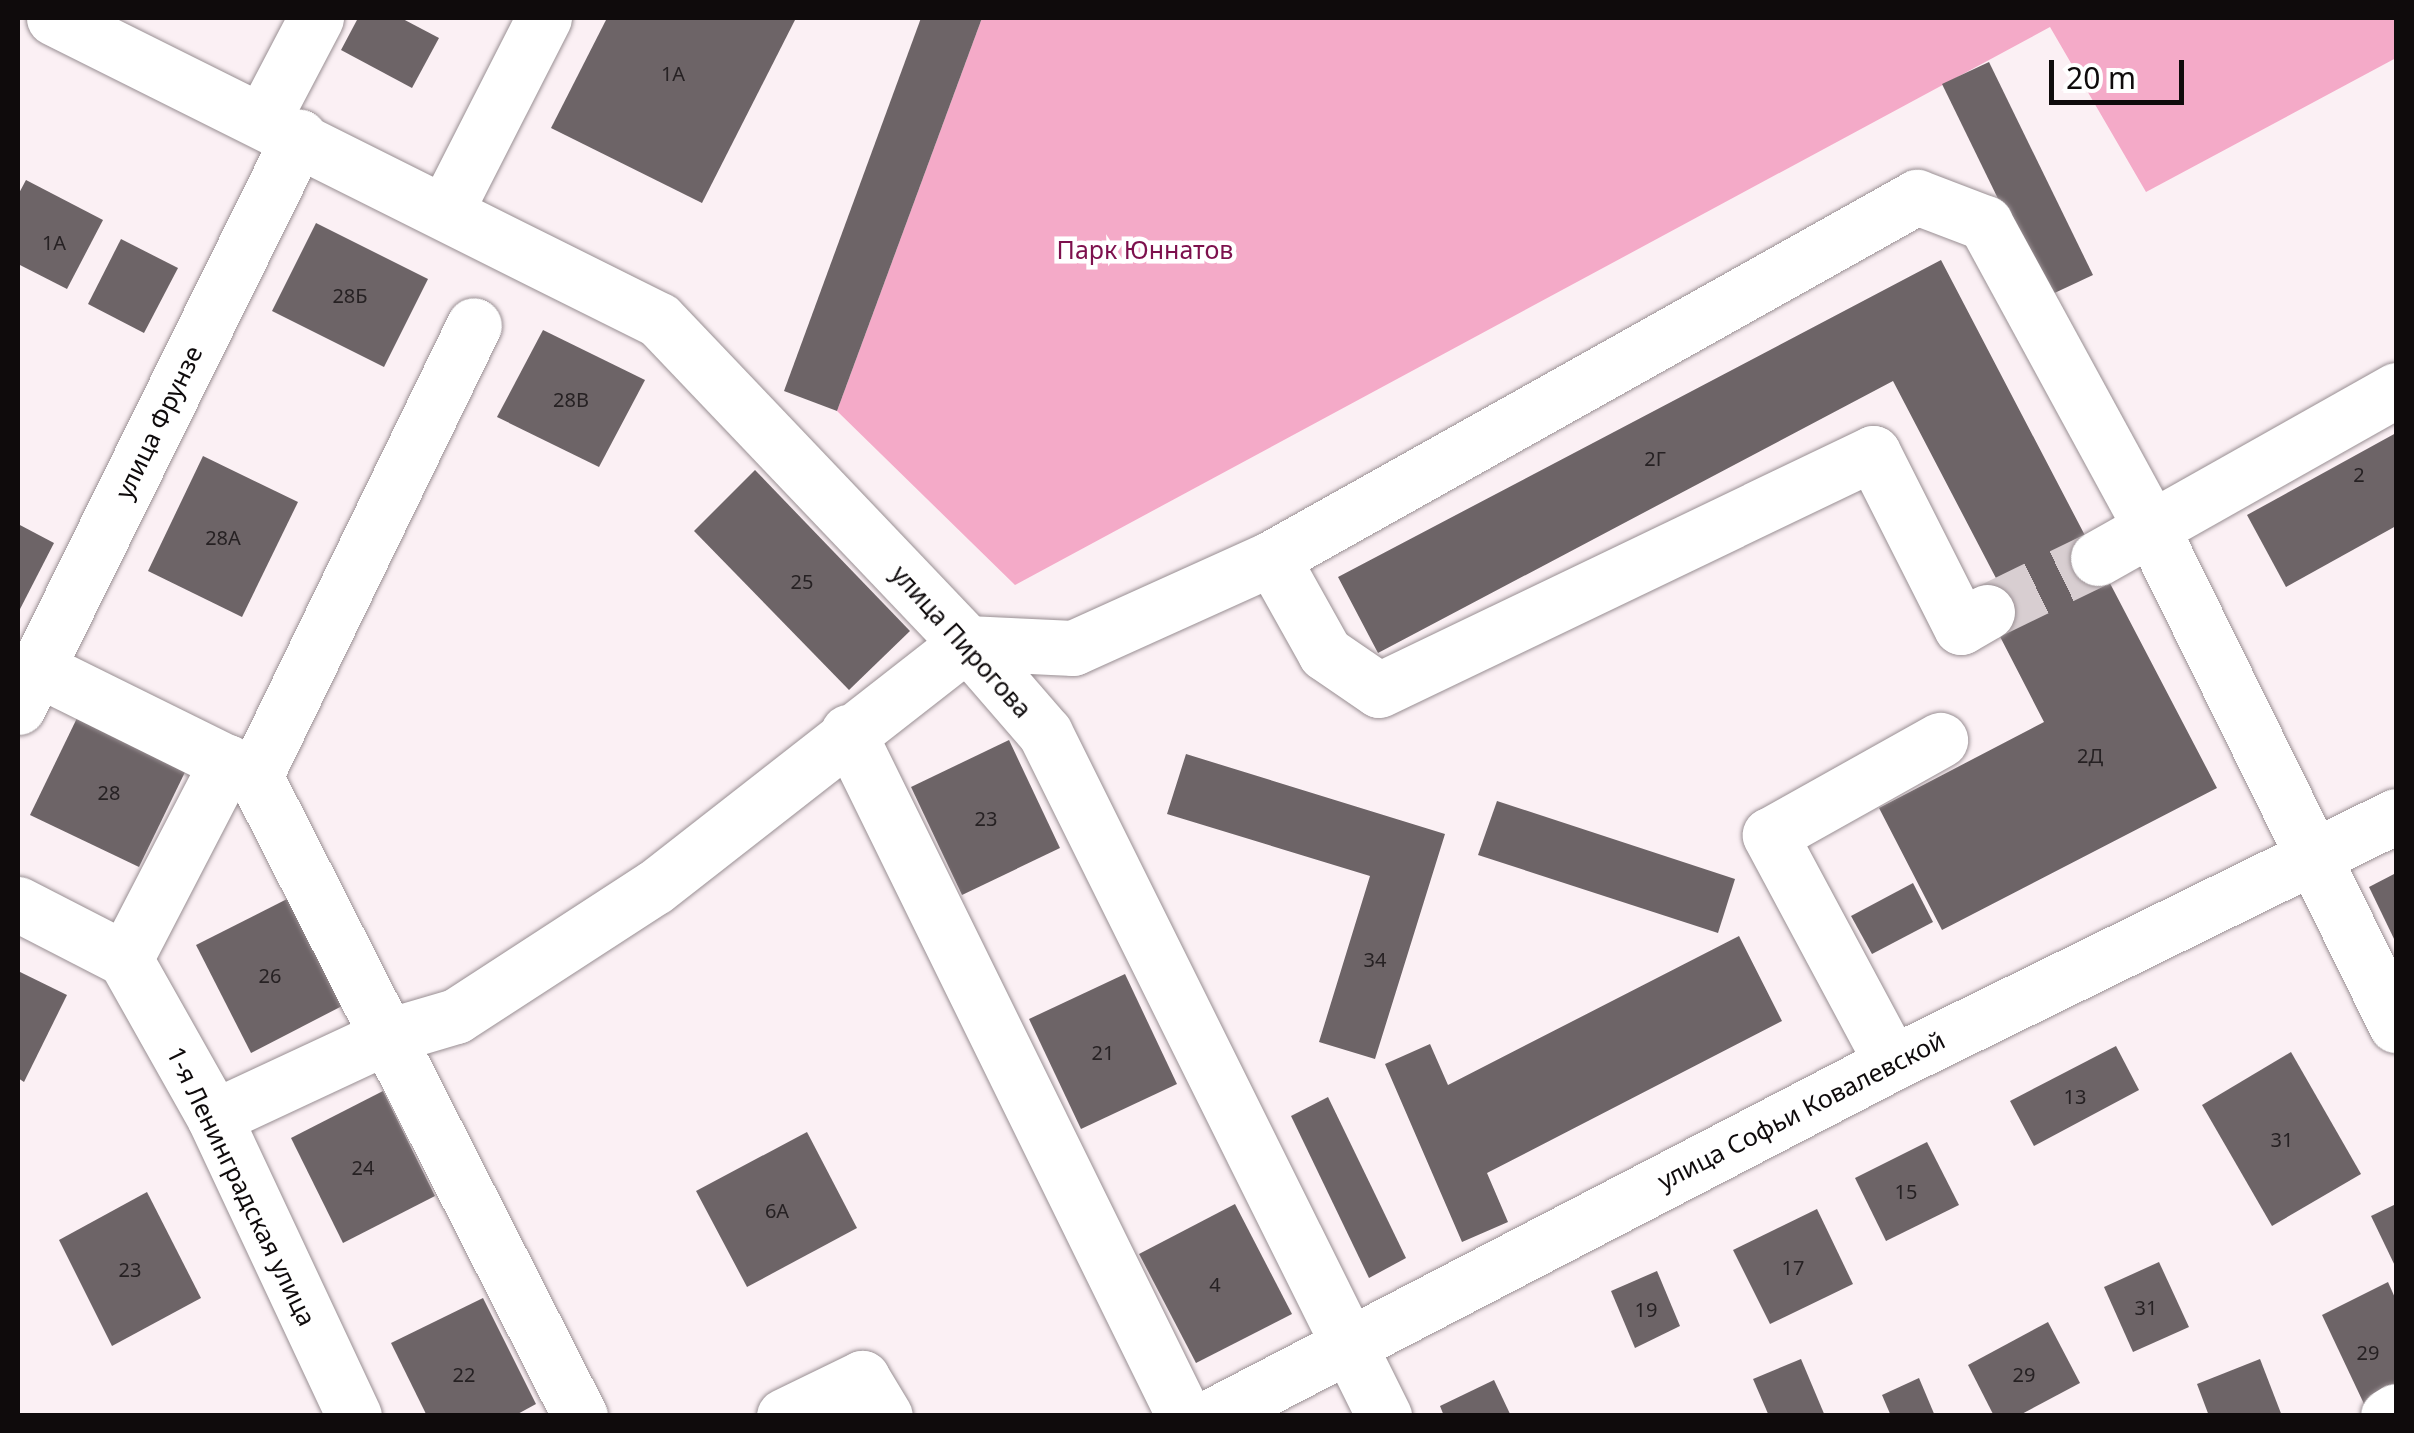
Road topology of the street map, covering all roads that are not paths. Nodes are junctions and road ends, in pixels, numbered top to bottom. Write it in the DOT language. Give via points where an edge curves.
graph roads {
  1 [pos="54,18"];
  2 [pos="316,18"];
  3 [pos="544,18"];
  4 [pos="281,128"];
  5 [pos="444,212"];
  6 [pos="474,324"];
  7 [pos="2396,390"];
  8 [pos="2152,529"];
  9 [pos="1272,558"];
  10 [pos="2098,558"];
  11 [pos="1988,612"];
  12 [pos="967,643"];
  13 [pos="27,687"];
  14 [pos="848,732"];
  15 [pos="1940,740"];
  16 [pos="241,769"];
  17 [pos="2396,816"];
  18 [pos="2310,856"];
  19 [pos="18,904"];
  20 [pos="125,960"];
  21 [pos="2396,1025"];
  22 [pos="388,1036"];
  23 [pos="1892,1063"];
  24 [pos="214,1118"];
  25 [pos="1347,1343"];
  26 [pos="2396,1411"];
  27 [pos="354,1416"];
  28 [pos="580,1416"];
  29 [pos="784,1416"];
  30 [pos="885,1416"];
  31 [pos="1184,1416"];
  32 [pos="1212,1416"];
  33 [pos="1384,1416"];
  34 [pos="2388,1416"];
  1 -- 4 [label="street, улица Пирогова"];
  2 -- 4 [label="street, улица Фрунзе"];
  3 -- 5 [label="street"];
  4 -- 5 [label="street, улица Пирогова"];
  4 -- 13 [label="street, улица Фрунзе"];
  5 -- 12 [label="street, улица Пирогова" via="659,320"];
  6 -- 16 [label="street"];
  7 -- 8 [label="street"];
  8 -- 9 [label="street" via="1985,223 1917,197"];
  8 -- 10 [label="street"];
  8 -- 18 [label="street"];
  9 -- 11 [label="street" via="1325,653 1379,690 1874,453 1961,627"];
  9 -- 12 [label="street" via="1073,648"];
  12 -- 14 [label="street"];
  12 -- 25 [label="street, улица Пирогова" via="1046,732"];
  13 -- 16 [label="street"];
  14 -- 22 [label="street" via="638,898 456,1016"];
  14 -- 31 [label="street"];
  15 -- 23 [label="street" via="1770,835"];
  16 -- 20 [label="street"];
  16 -- 22 [label="street"];
  17 -- 18 [label="street, улица Софьи Ковалевской"];
  18 -- 21 [label="street"];
  18 -- 23 [label="street, улица Софьи Ковалевской"];
  19 -- 20 [label="street"];
  20 -- 24 [label="street, 1-я Ленинградская улица"];
  22 -- 24 [label="street"];
  22 -- 28 [label="street"];
  23 -- 25 [label="street, улица Софьи Ковалевской"];
  24 -- 27 [label="street, 1-я Ленинградская улица"];
  25 -- 32 [label="street, улица Софьи Ковалевской"];
  25 -- 33 [label="street, улица Пирогова"];
  26 -- 34 [label="street"];
  29 -- 30 [label="street" via="862,1378"];
}
